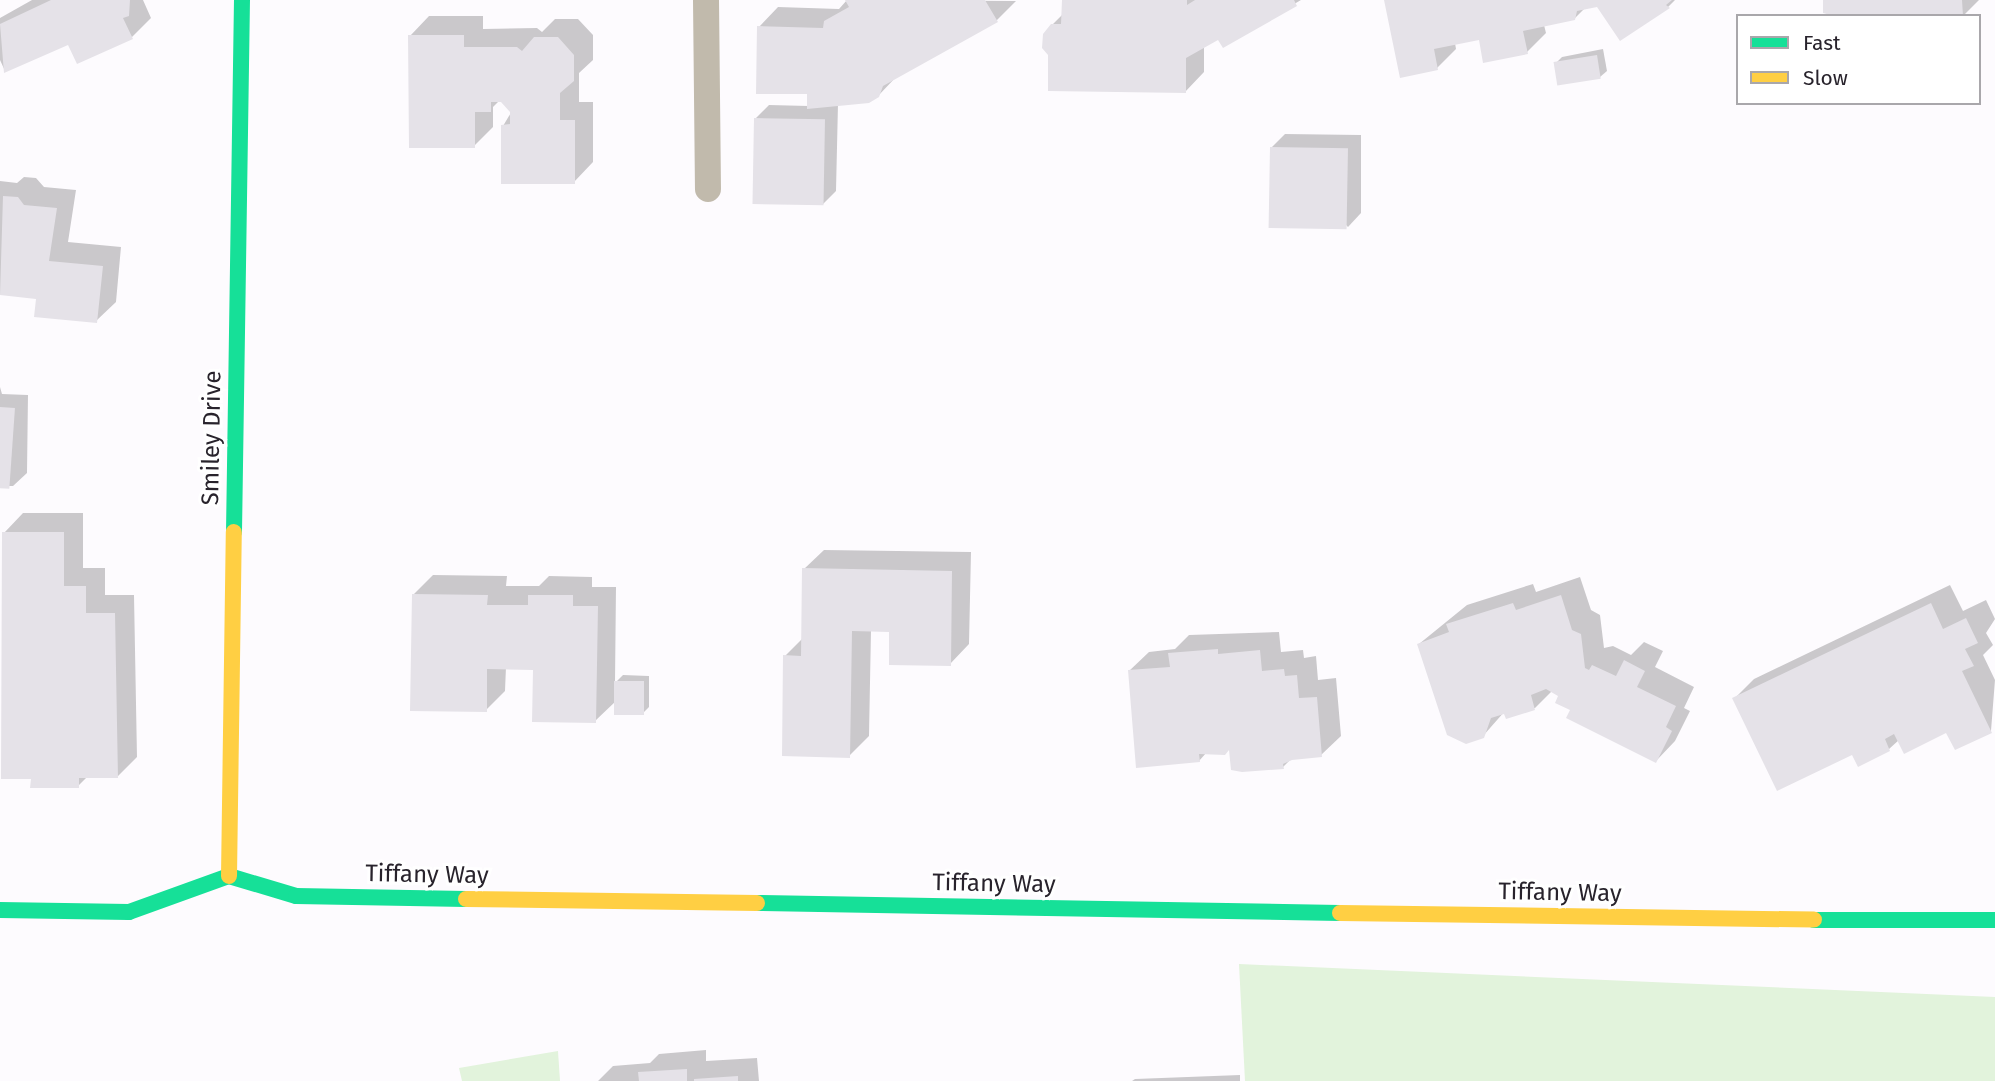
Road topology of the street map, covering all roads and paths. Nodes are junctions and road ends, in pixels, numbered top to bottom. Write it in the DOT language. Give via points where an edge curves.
graph roads {
  1 [pos="242,0"];
  2 [pos="706,0"];
  3 [pos="708,189"];
  4 [pos="229,876"];
  5 [pos="0,910"];
  6 [pos="1995,920"];
  1 -- 4 [label="street, Smiley Drive"];
  2 -- 3 [label="lane"];
  4 -- 5 [label="street" via="129,912"];
  4 -- 6 [label="street, Tiffany Way" via="296,896"];
}
